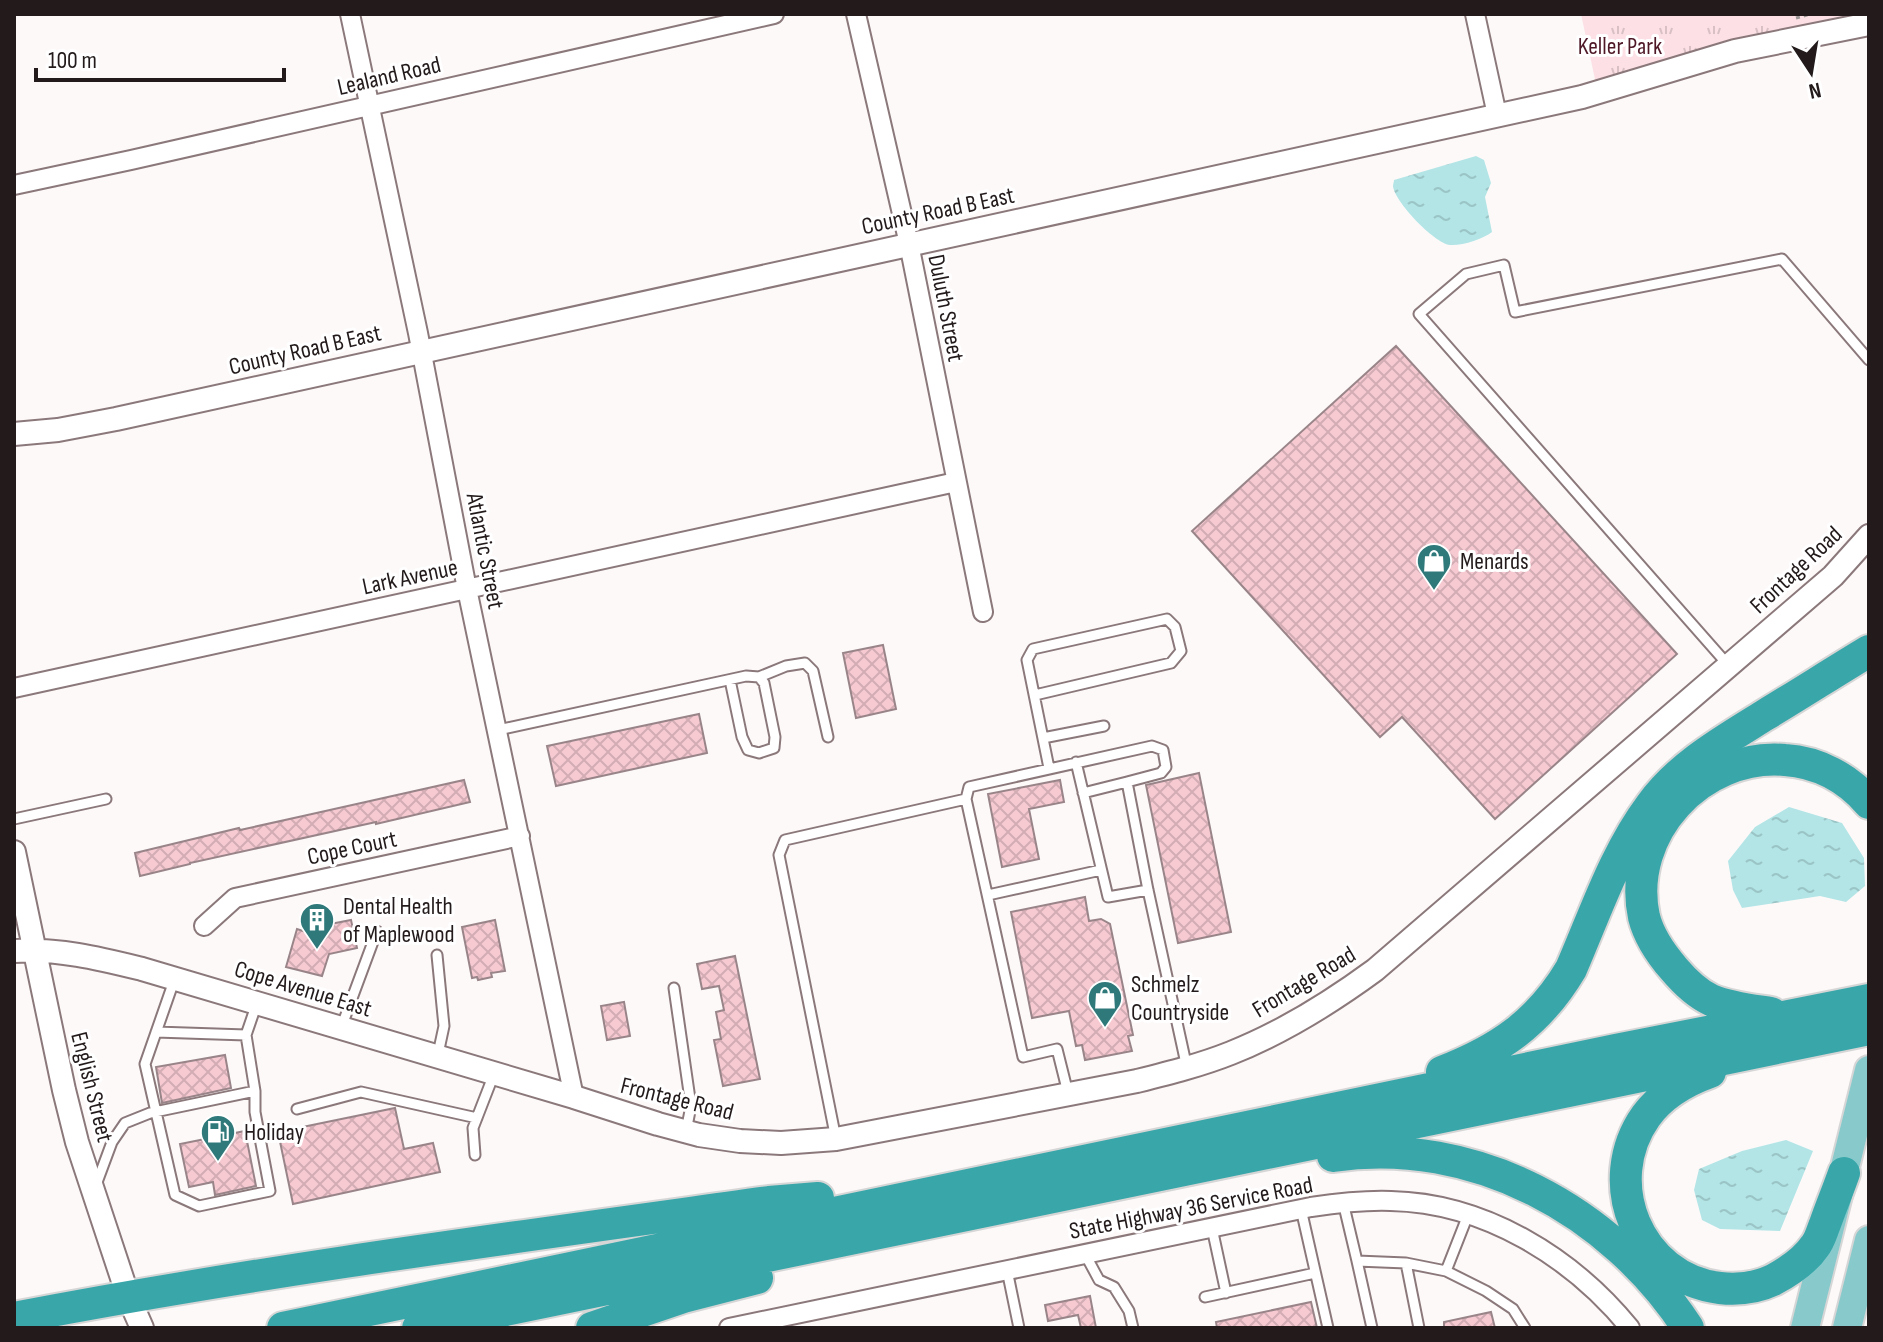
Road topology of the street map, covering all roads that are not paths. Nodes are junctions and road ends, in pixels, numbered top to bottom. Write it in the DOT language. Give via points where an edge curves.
graph roads {
  1 [pos="350,14"];
  2 [pos="774,14"];
  3 [pos="856,14"];
  4 [pos="1475,14"];
  5 [pos="1869,24"];
  6 [pos="370,105"];
  7 [pos="1497,115"];
  8 [pos="14,185"];
  9 [pos="909,244"];
  10 [pos="421,351"];
  11 [pos="1869,360"];
  12 [pos="14,434"];
  13 [pos="956,482"];
  14 [pos="1869,536"];
  15 [pos="467,589"];
  16 [pos="983,612"];
  17 [pos="1869,651"];
  18 [pos="1729,666"];
  19 [pos="759,677"];
  20 [pos="730,680"];
  21 [pos="14,688"];
  22 [pos="1035,695"];
  23 [pos="1104,726"];
  24 [pos="498,730"];
  25 [pos="828,737"];
  26 [pos="1043,738"];
  27 [pos="1076,762"];
  28 [pos="1049,768"];
  29 [pos="1127,782"];
  30 [pos="1083,793"];
  31 [pos="106,799"];
  32 [pos="966,799"];
  33 [pos="1869,803"];
  34 [pos="14,819"];
  35 [pos="520,836"];
  36 [pos="14,852"];
  37 [pos="1101,870"];
  38 [pos="1148,890"];
  39 [pos="988,895"];
  40 [pos="204,926"];
  41 [pos="377,931"];
  42 [pos="24,950"];
  43 [pos="437,955"];
  44 [pos="175,978"];
  45 [pos="674,988"];
  46 [pos="1869,1000"];
  47 [pos="257,1003"];
  48 [pos="1797,1024"];
  49 [pos="341,1028"];
  50 [pos="1869,1029"];
  51 [pos="156,1032"];
  52 [pos="246,1035"];
  53 [pos="438,1057"];
  54 [pos="1187,1068"];
  55 [pos="1869,1070"];
  56 [pos="494,1074"];
  57 [pos="255,1091"];
  58 [pos="1068,1095"];
  59 [pos="574,1097"];
  60 [pos="297,1109"];
  61 [pos="156,1112"];
  62 [pos="1308,1115"];
  63 [pos="477,1118"];
  64 [pos="686,1132"];
  65 [pos="836,1139"];
  66 [pos="475,1155"];
  67 [pos="1844,1173"];
  68 [pos="1131,1180"];
  69 [pos="953,1187"];
  70 [pos="1092,1188"];
  71 [pos="94,1192"];
  72 [pos="1343,1202"];
  73 [pos="1301,1209"];
  74 [pos="1468,1215"];
  75 [pos="1212,1228"];
  76 [pos="1869,1240"];
  77 [pos="1085,1254"];
  78 [pos="1357,1261"];
  79 [pos="1406,1263"];
  80 [pos="1007,1270"];
  81 [pos="1446,1271"];
  82 [pos="1315,1273"];
  83 [pos="1226,1293"];
  84 [pos="1205,1297"];
  85 [pos="137,1315"];
  86 [pos="14,1318"];
  87 [pos="784,1322"];
  88 [pos="283,1328"];
  89 [pos="418,1328"];
  90 [pos="592,1328"];
  91 [pos="729,1328"];
  92 [pos="1019,1328"];
  93 [pos="1133,1328"];
  94 [pos="1328,1328"];
  95 [pos="1372,1328"];
  96 [pos="1419,1328"];
  97 [pos="1525,1328"];
  98 [pos="1630,1328"];
  99 [pos="1688,1328"];
  100 [pos="1805,1328"];
  101 [pos="1847,1328"];
  1 -- 6 [label="street, Atlantic Street"];
  2 -- 6 [label="street, Lealand Road"];
  3 -- 9 [label="street, Duluth Street"];
  4 -- 7 [label="street"];
  5 -- 7 [label="street, County Road B East" via="1735,51 1582,97"];
  6 -- 8 [label="street, Lealand Road"];
  6 -- 10 [label="street, Atlantic Street"];
  7 -- 9 [label="street, County Road B East"];
  9 -- 10 [label="street, County Road B East"];
  9 -- 13 [label="street, Duluth Street"];
  10 -- 12 [label="street, County Road B East" via="116,419"];
  10 -- 15 [label="street, Atlantic Street"];
  11 -- 18 [label="lane" via="1782,259 1515,312 1504,265 1466,274 1419,314"];
  13 -- 15 [label="street, Lark Avenue"];
  13 -- 16 [label="street, Duluth Street"];
  14 -- 18 [label="street, Frontage Road" via="1833,576"];
  15 -- 21 [label="street, Lark Avenue"];
  15 -- 24 [label="street, Atlantic Street"];
  17 -- 62 [label="highway" via="1719,744 1670,782 1635,828 1561,986 1522,1028 1468,1062"];
  18 -- 54 [label="street, Frontage Road" via="1375,970 1272,1035"];
  19 -- 20 [label="lane"];
  19 -- 20 [label="lane" via="775,737 774,748 759,753 748,750 742,737"];
  19 -- 25 [label="lane" via="786,666 809,666"];
  20 -- 24 [label="lane"];
  22 -- 22 [label="lane" via="1027,660 1033,649 1167,619 1175,627 1181,651 1171,663"];
  22 -- 26 [label="lane"];
  23 -- 26 [label="lane"];
  24 -- 35 [label="street, Atlantic Street"];
  26 -- 28 [label="lane"];
  27 -- 28 [label="lane"];
  27 -- 29 [label="lane" via="1152,746 1163,750 1166,767 1161,773"];
  27 -- 30 [label="lane"];
  28 -- 32 [label="lane" via="969,787"];
  29 -- 30 [label="lane"];
  29 -- 38 [label="lane"];
  30 -- 37 [label="lane"];
  31 -- 34 [label="lane"];
  32 -- 39 [label="lane"];
  32 -- 65 [label="lane" via="785,840 779,855"];
  33 -- 48 [label="highway" via="1843,779 1821,768 1796,761 1750,761 1707,778 1686,793 1648,851 1644,918 1664,958 1694,990 1712,1000"];
  35 -- 40 [label="street, Cope Court" via="235,898"];
  35 -- 59 [label="street, Atlantic Street"];
  36 -- 42 [label="street, English Street"];
  37 -- 38 [label="lane" via="1108,897"];
  37 -- 39 [label="lane"];
  38 -- 54 [label="lane"];
  39 -- 58 [label="lane" via="1023,1057 1057,1049"];
  41 -- 49 [label="lane"];
  42 -- 44 [label="street, Cope Avenue East" via="97,958"];
  42 -- 71 [label="street, English Street"];
  43 -- 53 [label="lane" via="444,1026"];
  44 -- 47 [label="street, Cope Avenue East"];
  44 -- 51 [label="lane"];
  45 -- 64 [label="lane" via="691,1106"];
  46 -- 48 [label="highway"];
  47 -- 49 [label="street, Cope Avenue East"];
  47 -- 52 [label="lane"];
  48 -- 50 [label="highway"];
  48 -- 62 [label="highway" via="1616,1050"];
  48 -- 67 [label="highway" via="1692,1078 1659,1101 1640,1125 1628,1155 1626,1197 1633,1222 1673,1271 1711,1287 1752,1288 1785,1274 1816,1245"];
  48 -- 68 [label="highway"];
  49 -- 53 [label="street, Cope Avenue East"];
  51 -- 52 [label="lane"];
  51 -- 61 [label="lane" via="145,1064"];
  52 -- 57 [label="lane"];
  53 -- 56 [label="street, Cope Avenue East"];
  54 -- 58 [label="street, Frontage Road"];
  55 -- 67 [label="main road"];
  56 -- 59 [label="street, Cope Avenue East"];
  56 -- 63 [label="lane"];
  57 -- 61 [label="lane"];
  57 -- 61 [label="lane" via="270,1191 199,1206 175,1195"];
  58 -- 65 [label="street, Frontage Road"];
  59 -- 64 [label="street, Frontage Road"];
  60 -- 63 [label="lane" via="361,1092"];
  61 -- 71 [label="lane" via="125,1123 112,1142"];
  62 -- 69 [label="highway"];
  63 -- 66 [label="lane"];
  64 -- 65 [label="street, Frontage Road" via="781,1143"];
  67 -- 100 [label="main road"];
  68 -- 70 [label="highway"];
  68 -- 99 [label="highway" via="1354,1152 1456,1161 1530,1187 1597,1229 1650,1276"];
  69 -- 85 [label="highway" via="769,1202 474,1242"];
  69 -- 88 [label="highway"];
  70 -- 89 [label="highway"];
  70 -- 90 [label="highway" via="683,1297"];
  71 -- 85 [label="street, English Street"];
  72 -- 73 [label="street, State Highway 36 Service Road"];
  72 -- 74 [label="street, State Highway 36 Service Road" via="1394,1201"];
  72 -- 78 [label="lane"];
  73 -- 75 [label="street, State Highway 36 Service Road"];
  73 -- 82 [label="lane"];
  74 -- 81 [label="lane"];
  74 -- 98 [label="street, State Highway 36 Service Road" via="1512,1232 1568,1267"];
  75 -- 77 [label="street, State Highway 36 Service Road"];
  75 -- 83 [label="lane"];
  76 -- 101 [label="main road"];
  77 -- 80 [label="street, State Highway 36 Service Road"];
  77 -- 93 [label="lane" via="1099,1280 1114,1287"];
  78 -- 79 [label="lane"];
  78 -- 95 [label="lane"];
  79 -- 81 [label="lane"];
  79 -- 96 [label="lane"];
  80 -- 87 [label="street, State Highway 36 Service Road"];
  80 -- 92 [label="lane"];
  81 -- 97 [label="lane" via="1513,1309"];
  82 -- 83 [label="lane"];
  82 -- 94 [label="lane"];
  83 -- 84 [label="lane"];
  85 -- 86 [label="highway"];
  87 -- 91 [label="street, State Highway 36 Service Road"];
}
